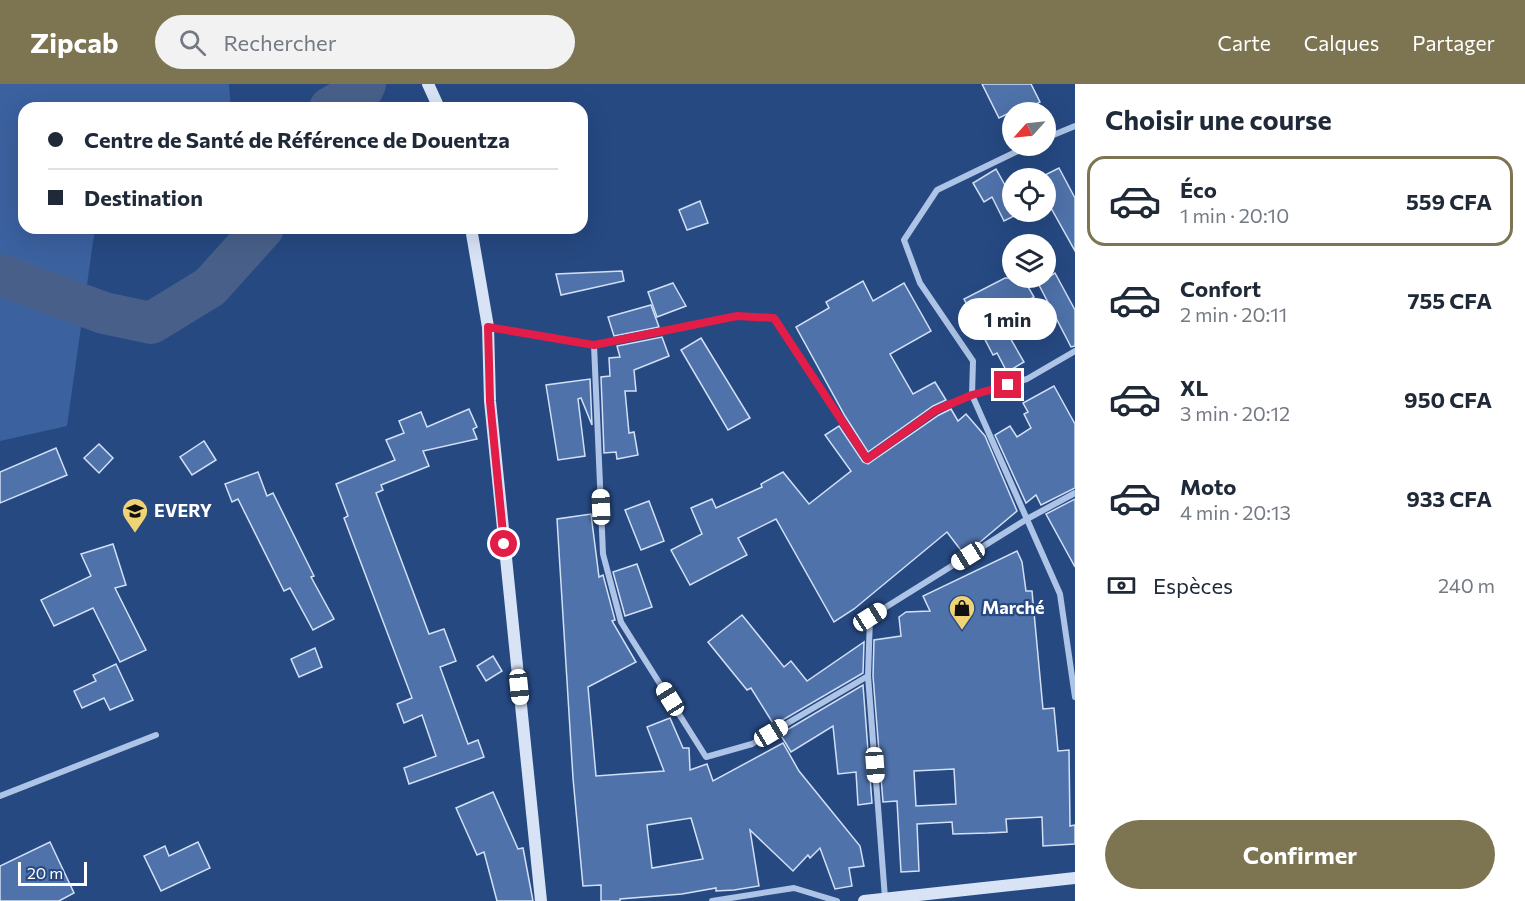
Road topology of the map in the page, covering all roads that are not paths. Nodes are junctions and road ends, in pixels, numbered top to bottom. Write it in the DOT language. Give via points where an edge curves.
graph roads {
  1 [pos="428,84"];
  2 [pos="436,102"];
  3 [pos="1075,126"];
  4 [pos="1056,134"];
  5 [pos="1007,156"];
  6 [pos="472,234"];
  7 [pos="488,327"];
  8 [pos="594,345"];
  9 [pos="1075,351"];
  10 [pos="972,395"];
  11 [pos="1075,493"];
  12 [pos="1027,519"];
  13 [pos="868,676"];
  14 [pos="1075,697"];
  15 [pos="156,735"];
  16 [pos="0,796"];
  17 [pos="1075,878"];
  18 [pos="885,898"];
  19 [pos="541,901"];
  20 [pos="712,901"];
  21 [pos="837,901"];
  22 [pos="864,901"];
  1 -- 2 [label="street"];
  3 -- 4 [label="street"];
  5 -- 10 [label="street" via="937,190 904,240 920,282 973,361"];
  6 -- 7 [label="street"];
  7 -- 8 [label="street"];
  7 -- 19 [label="street" via="490,401"];
  8 -- 10 [label="street" via="737,316 774,318 867,459 936,410"];
  8 -- 13 [label="street" via="603,554 621,622 706,757 752,744"];
  9 -- 10 [label="street" via="1026,379"];
  10 -- 12 [label="street"];
  11 -- 12 [label="street"];
  12 -- 13 [label="street" via="870,617"];
  12 -- 14 [label="street" via="1060,594"];
  13 -- 18 [label="street"];
  15 -- 16 [label="street"];
  17 -- 18 [label="street"];
  18 -- 22 [label="street"];
  20 -- 21 [label="street" via="794,888"];
}
